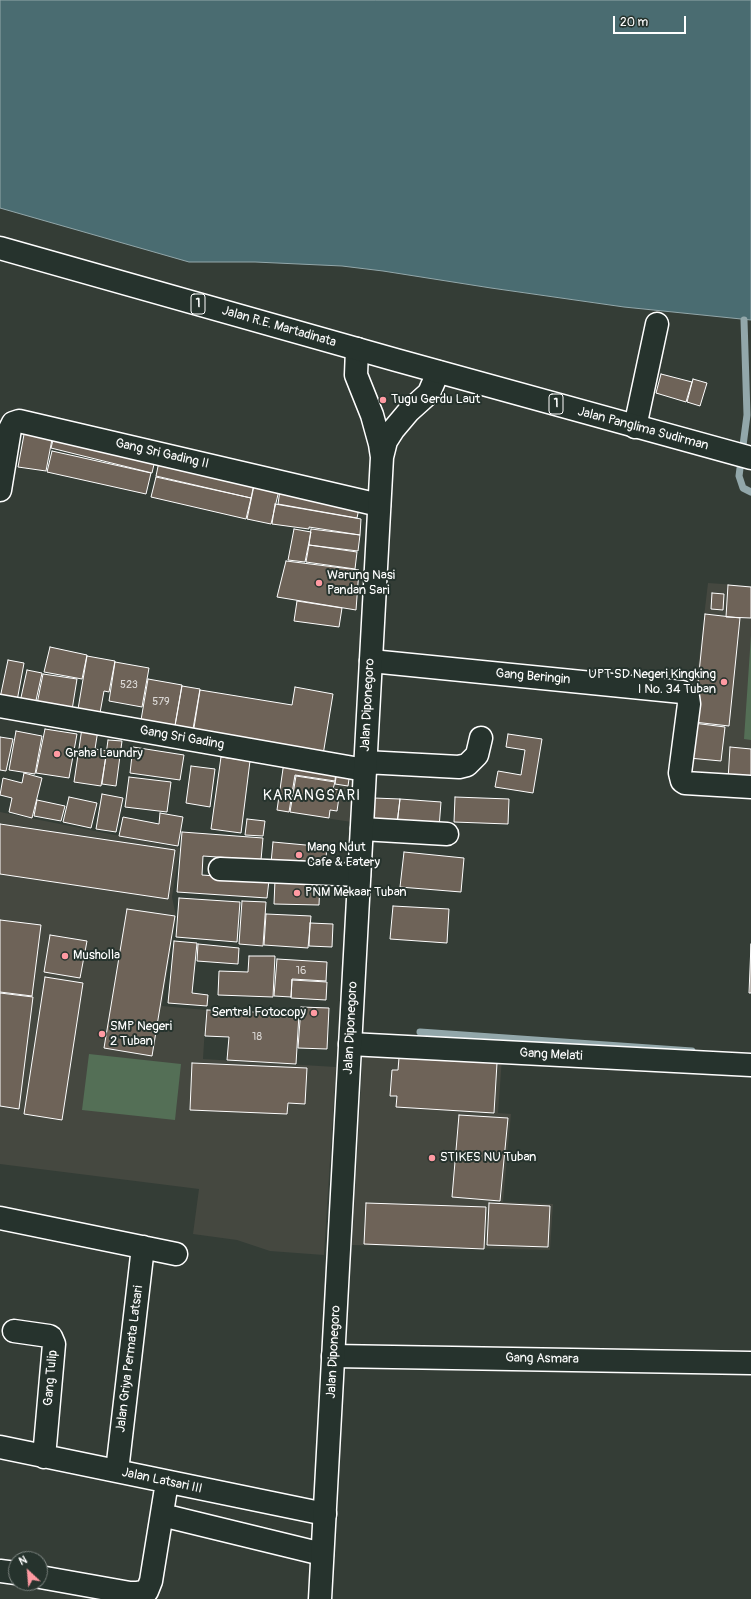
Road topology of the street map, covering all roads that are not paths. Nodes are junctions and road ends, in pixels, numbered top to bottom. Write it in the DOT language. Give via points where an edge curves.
graph roads {
  1 [pos="0,248"];
  2 [pos="657,324"];
  3 [pos="357,349"];
  4 [pos="396,360"];
  5 [pos="438,372"];
  6 [pos="635,427"];
  7 [pos="3,450"];
  8 [pos="382,457"];
  9 [pos="751,458"];
  10 [pos="0,490"];
  11 [pos="379,505"];
  12 [pos="371,661"];
  13 [pos="0,706"];
  14 [pos="481,738"];
  15 [pos="365,766"];
  16 [pos="751,787"];
  17 [pos="362,829"];
  18 [pos="447,834"];
  19 [pos="220,868"];
  20 [pos="359,875"];
  21 [pos="350,1044"];
  22 [pos="751,1065"];
  23 [pos="0,1218"];
  24 [pos="143,1247"];
  25 [pos="176,1254"];
  26 [pos="14,1330"];
  27 [pos="333,1356"];
  28 [pos="751,1363"];
  29 [pos="0,1447"];
  30 [pos="44,1457"];
  31 [pos="117,1472"];
  32 [pos="167,1482"];
  33 [pos="325,1514"];
  34 [pos="162,1515"];
  35 [pos="322,1554"];
  36 [pos="48,1578"];
  37 [pos="320,1599"];
  1 -- 3 [label="main road, Jalan R.E. Martadinata / 1"];
  2 -- 6 [label="main road"];
  3 -- 4 [label="main road, Jalan R.E. Martadinata / 1"];
  3 -- 8 [label="main road, Jalan Diponegoro" via="356,376 372,415"];
  4 -- 5 [label="main road, Jalan Panglima Sudirman / 1"];
  5 -- 6 [label="main road, Jalan Panglima Sudirman / 1"];
  5 -- 8 [label="main road, Jalan Diponegoro" via="429,393 393,430 386,441"];
  6 -- 9 [label="main road, Jalan Panglima Sudirman / 1"];
  7 -- 10 [label="main road, Gang Sri Gading II"];
  7 -- 11 [label="main road, Gang Sri Gading II" via="11,426 21,421"];
  8 -- 11 [label="main road, Jalan Diponegoro"];
  11 -- 12 [label="main road, Jalan Diponegoro"];
  12 -- 15 [label="main road, Jalan Diponegoro"];
  12 -- 16 [label="main road, Gang Beringin" via="682,692 688,697 689,704 681,779 685,782"];
  13 -- 15 [label="main road, Gang Sri Gading"];
  14 -- 15 [label="main road, Gang Sri Gading" via="477,755 459,767"];
  15 -- 17 [label="main road, Jalan Diponegoro"];
  17 -- 18 [label="main road"];
  17 -- 20 [label="main road, Jalan Diponegoro"];
  19 -- 20 [label="main road"];
  20 -- 21 [label="main road, Jalan Diponegoro"];
  21 -- 22 [label="main road, Gang Melati"];
  21 -- 27 [label="main road, Jalan Diponegoro"];
  23 -- 24 [label="main road"];
  24 -- 25 [label="main road"];
  24 -- 31 [label="main road, Jalan Griya Permata Latsari"];
  26 -- 30 [label="main road, Gang Tulip" via="49,1336 54,1344"];
  27 -- 28 [label="main road, Gang Asmara"];
  27 -- 33 [label="main road, Jalan Diponegoro"];
  29 -- 30 [label="main road, Jalan Latsari III"];
  30 -- 31 [label="main road, Jalan Latsari III"];
  31 -- 32 [label="main road, Jalan Latsari III"];
  32 -- 33 [label="main road, Jalan Latsari III"];
  32 -- 34 [label="main road"];
  33 -- 35 [label="main road, Jalan Diponegoro"];
  34 -- 35 [label="main road"];
  34 -- 36 [label="main road" via="147,1591 130,1593"];
  35 -- 37 [label="main road, Jalan Diponegoro"];
}
